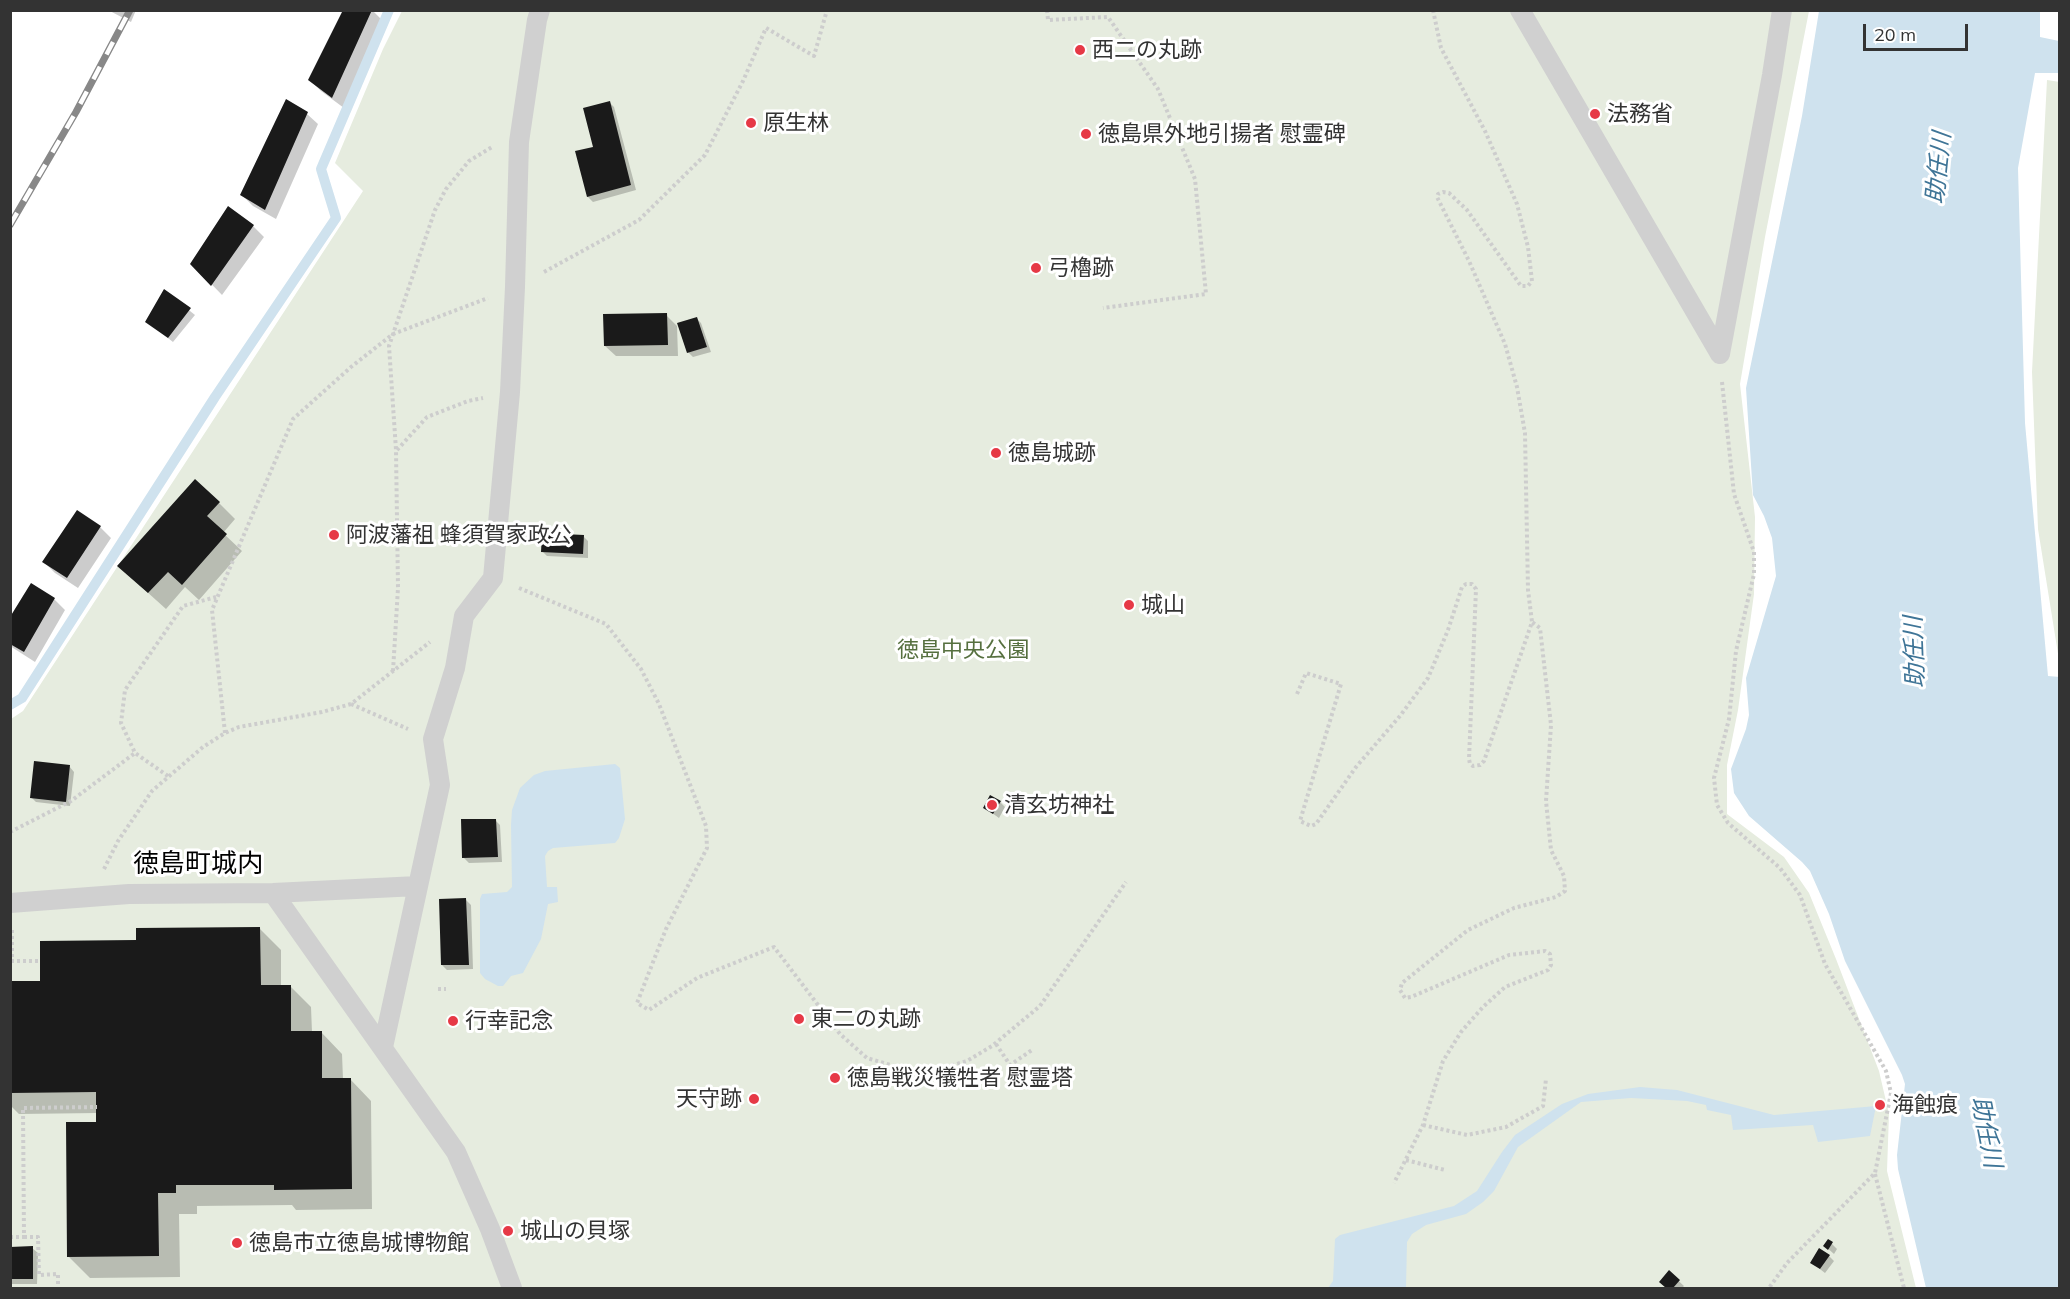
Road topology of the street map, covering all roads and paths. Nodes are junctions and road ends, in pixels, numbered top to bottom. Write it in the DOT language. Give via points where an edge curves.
graph roads {
  1 [pos="540,10"];
  2 [pos="827,10"];
  3 [pos="1047,10"];
  4 [pos="1433,10"];
  5 [pos="1520,10"];
  6 [pos="1782,10"];
  7 [pos="519,142"];
  8 [pos="515,287"];
  9 [pos="1103,308"];
  10 [pos="393,334"];
  11 [pos="1720,354"];
  12 [pos="510,392"];
  13 [pos="396,450"];
  14 [pos="493,578"];
  15 [pos="217,597"];
  16 [pos="464,616"];
  17 [pos="1532,622"];
  18 [pos="393,671"];
  19 [pos="1297,694"];
  20 [pos="351,704"];
  21 [pos="225,733"];
  22 [pos="433,739"];
  23 [pos="135,753"];
  24 [pos="168,776"];
  25 [pos="10,832"];
  26 [pos="1126,882"];
  27 [pos="418,886"];
  28 [pos="273,892"];
  29 [pos="91,896"];
  30 [pos="11,903"];
  31 [pos="40,961"];
  32 [pos="438,989"];
  33 [pos="446,989"];
  34 [pos="996,1044"];
  35 [pos="383,1047"];
  36 [pos="1032,1050"];
  37 [pos="1546,1079"];
  38 [pos="97,1107"];
  39 [pos="1423,1125"];
  40 [pos="1406,1160"];
  41 [pos="1445,1170"];
  42 [pos="1875,1173"];
  43 [pos="1394,1183"];
  44 [pos="10,1237"];
  45 [pos="24,1237"];
  46 [pos="58,1288"];
  47 [pos="512,1288"];
  48 [pos="1769,1288"];
  49 [pos="1904,1288"];
  1 -- 7 [label="lane"];
  2 -- 8 [label="path" via="814,56 766,28 705,155 639,219"];
  3 -- 9 [label="path" via="1048,21 1108,17 1158,89 1195,179 1206,294"];
  4 -- 17 [label="path" via="1441,48 1517,204 1528,247 1532,281 1521,286 1467,210 1449,193 1437,194 1505,344 1517,387 1525,433"];
  5 -- 11 [label="lane"];
  6 -- 11 [label="lane"];
  7 -- 8 [label="lane"];
  7 -- 10 [label="path" via="494,146 469,160 446,189 435,210"];
  8 -- 10 [label="path"];
  8 -- 12 [label="lane"];
  10 -- 13 [label="path" via="389,346"];
  10 -- 15 [label="path" via="293,419"];
  11 -- 42 [label="path" via="1734,494 1754,552 1754,574 1736,651 1729,719 1714,778 1717,805 1728,823 1780,868 1800,895 1825,964 1886,1071 1891,1092"];
  12 -- 13 [label="path" via="468,401 427,417"];
  12 -- 14 [label="lane"];
  13 -- 18 [label="path" via="398,588"];
  14 -- 16 [label="lane"];
  14 -- 34 [label="path" via="606,624 641,669 706,826 707,848 666,928 637,1003 649,1010 697,978 774,947 840,1034 867,1058 907,1070 943,1068 967,1061"];
  15 -- 21 [label="path" via="212,610"];
  15 -- 23 [label="path" via="183,606 125,690 121,723"];
  16 -- 18 [label="path"];
  16 -- 22 [label="lane" via="455,668"];
  17 -- 19 [label="path" via="1484,761 1473,766 1469,759 1476,589 1472,584 1462,587 1428,678 1311,826 1299,821 1341,684 1306,673"];
  17 -- 39 [label="path" via="1540,628 1551,725 1546,801 1551,850 1563,876 1564,891 1556,897 1514,908 1468,930 1402,983 1400,990 1405,998 1411,997 1509,955 1545,951 1550,954 1551,965 1548,970 1505,987 1461,1032 1443,1061"];
  18 -- 20 [label="path"];
  20 -- 21 [label="path"];
  20 -- 22 [label="path"];
  21 -- 24 [label="path"];
  22 -- 27 [label="lane" via="440,785"];
  23 -- 24 [label="path"];
  23 -- 25 [label="path" via="71,801"];
  24 -- 29 [label="path" via="152,790 118,841"];
  26 -- 34 [label="path" via="1040,1006"];
  27 -- 28 [label="lane"];
  27 -- 35 [label="lane"];
  28 -- 29 [label="lane"];
  28 -- 35 [label="lane"];
  29 -- 30 [label="lane"];
  30 -- 31 [label="path" via="12,961"];
  32 -- 33 [label="path"];
  34 -- 36 [label="path" via="1010,1065"];
  35 -- 47 [label="lane" via="456,1152"];
  37 -- 39 [label="path" via="1543,1106 1506,1127 1467,1135"];
  38 -- 45 [label="path" via="23,1108"];
  39 -- 40 [label="path"];
  40 -- 41 [label="path"];
  40 -- 43 [label="path"];
  42 -- 48 [label="path" via="1786,1263"];
  42 -- 49 [label="path"];
  44 -- 45 [label="path"];
  45 -- 46 [label="path" via="38,1237 39,1275 58,1275"];
}
